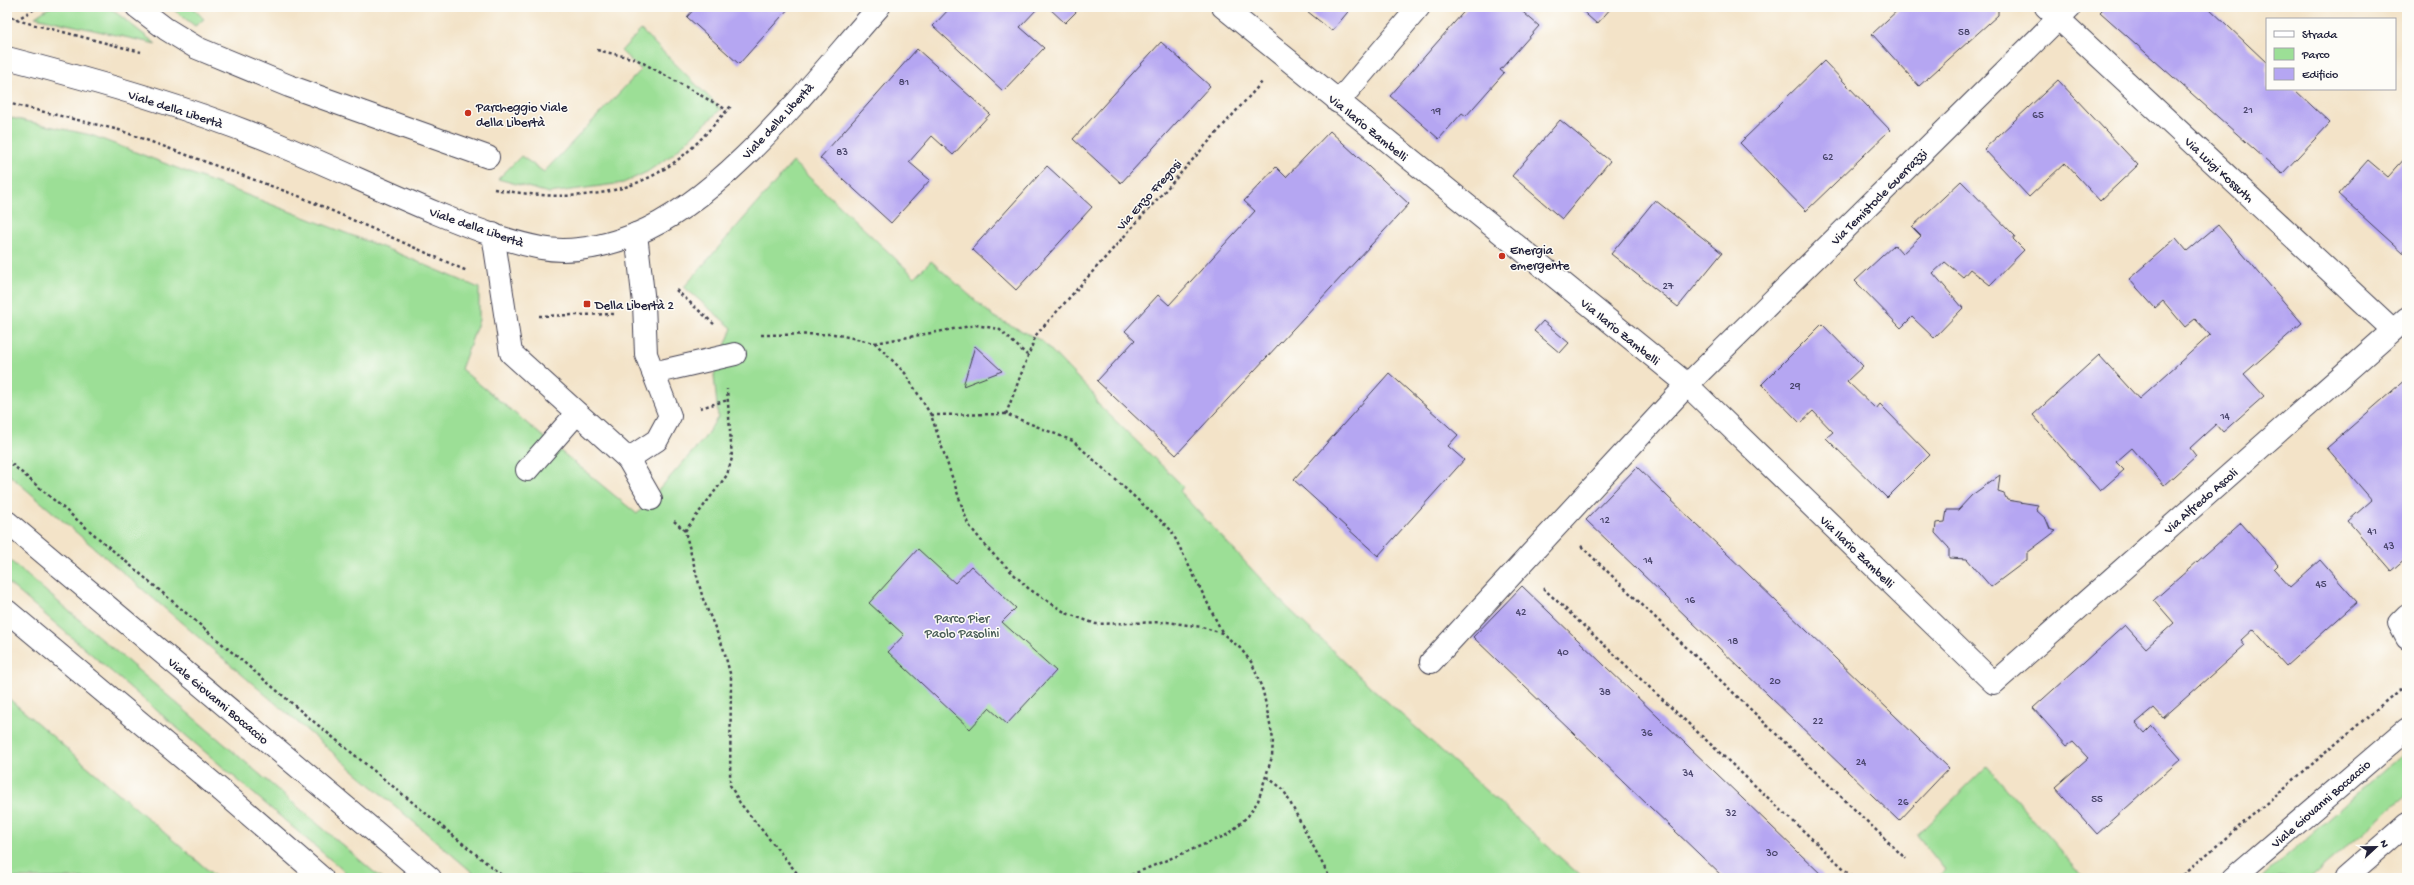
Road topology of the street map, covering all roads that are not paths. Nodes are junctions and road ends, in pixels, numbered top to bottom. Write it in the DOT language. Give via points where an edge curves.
graph roads {
  1 [pos="137,7"];
  2 [pos="879,7"];
  3 [pos="1223,7"];
  4 [pos="1419,7"];
  5 [pos="2058,11"];
  6 [pos="7,58"];
  7 [pos="1338,102"];
  8 [pos="488,157"];
  9 [pos="493,234"];
  10 [pos="636,234"];
  11 [pos="2400,324"];
  12 [pos="737,349"];
  13 [pos="653,373"];
  14 [pos="1687,385"];
  15 [pos="577,413"];
  16 [pos="628,459"];
  17 [pos="527,470"];
  18 [pos="651,499"];
  19 [pos="7,522"];
  20 [pos="7,611"];
  21 [pos="2407,615"];
  22 [pos="2407,638"];
  23 [pos="1431,662"];
  24 [pos="1994,683"];
  25 [pos="2407,729"];
  26 [pos="2407,824"];
  27 [pos="322,878"];
  28 [pos="430,878"];
  29 [pos="2233,878"];
  30 [pos="2345,878"];
  1 -- 8 [label="street" via="166,30 197,48 289,86"];
  2 -- 10 [label="street, Viale della Libertà" via="751,149 691,201"];
  3 -- 7 [label="street, Via Ilario Zambelli"];
  4 -- 7 [label="street"];
  5 -- 11 [label="street, Via Luigi Kossuth"];
  5 -- 14 [label="street, Via Temistocle Guerrazzi"];
  6 -- 9 [label="street, Viale della Libertà" via="232,126 427,209"];
  7 -- 14 [label="street, Via Ilario Zambelli"];
  9 -- 10 [label="street, Viale della Libertà" via="540,248 572,250 602,245"];
  9 -- 15 [label="street" via="511,353"];
  10 -- 13 [label="street" via="644,303 646,354"];
  11 -- 24 [label="street, Via Alfredo Ascoli"];
  12 -- 13 [label="street"];
  13 -- 16 [label="street" via="670,416 657,440"];
  14 -- 23 [label="street, Via Temistocle Guerrazzi"];
  14 -- 24 [label="street, Via Ilario Zambelli"];
  15 -- 16 [label="street"];
  15 -- 17 [label="street"];
  16 -- 18 [label="street"];
  19 -- 28 [label="street, Viale Giovanni Boccaccio"];
  20 -- 27 [label="street"];
  21 -- 22 [label="street" via="2399,623"];
  25 -- 29 [label="street, Viale Giovanni Boccaccio"];
  26 -- 30 [label="street"];
}
